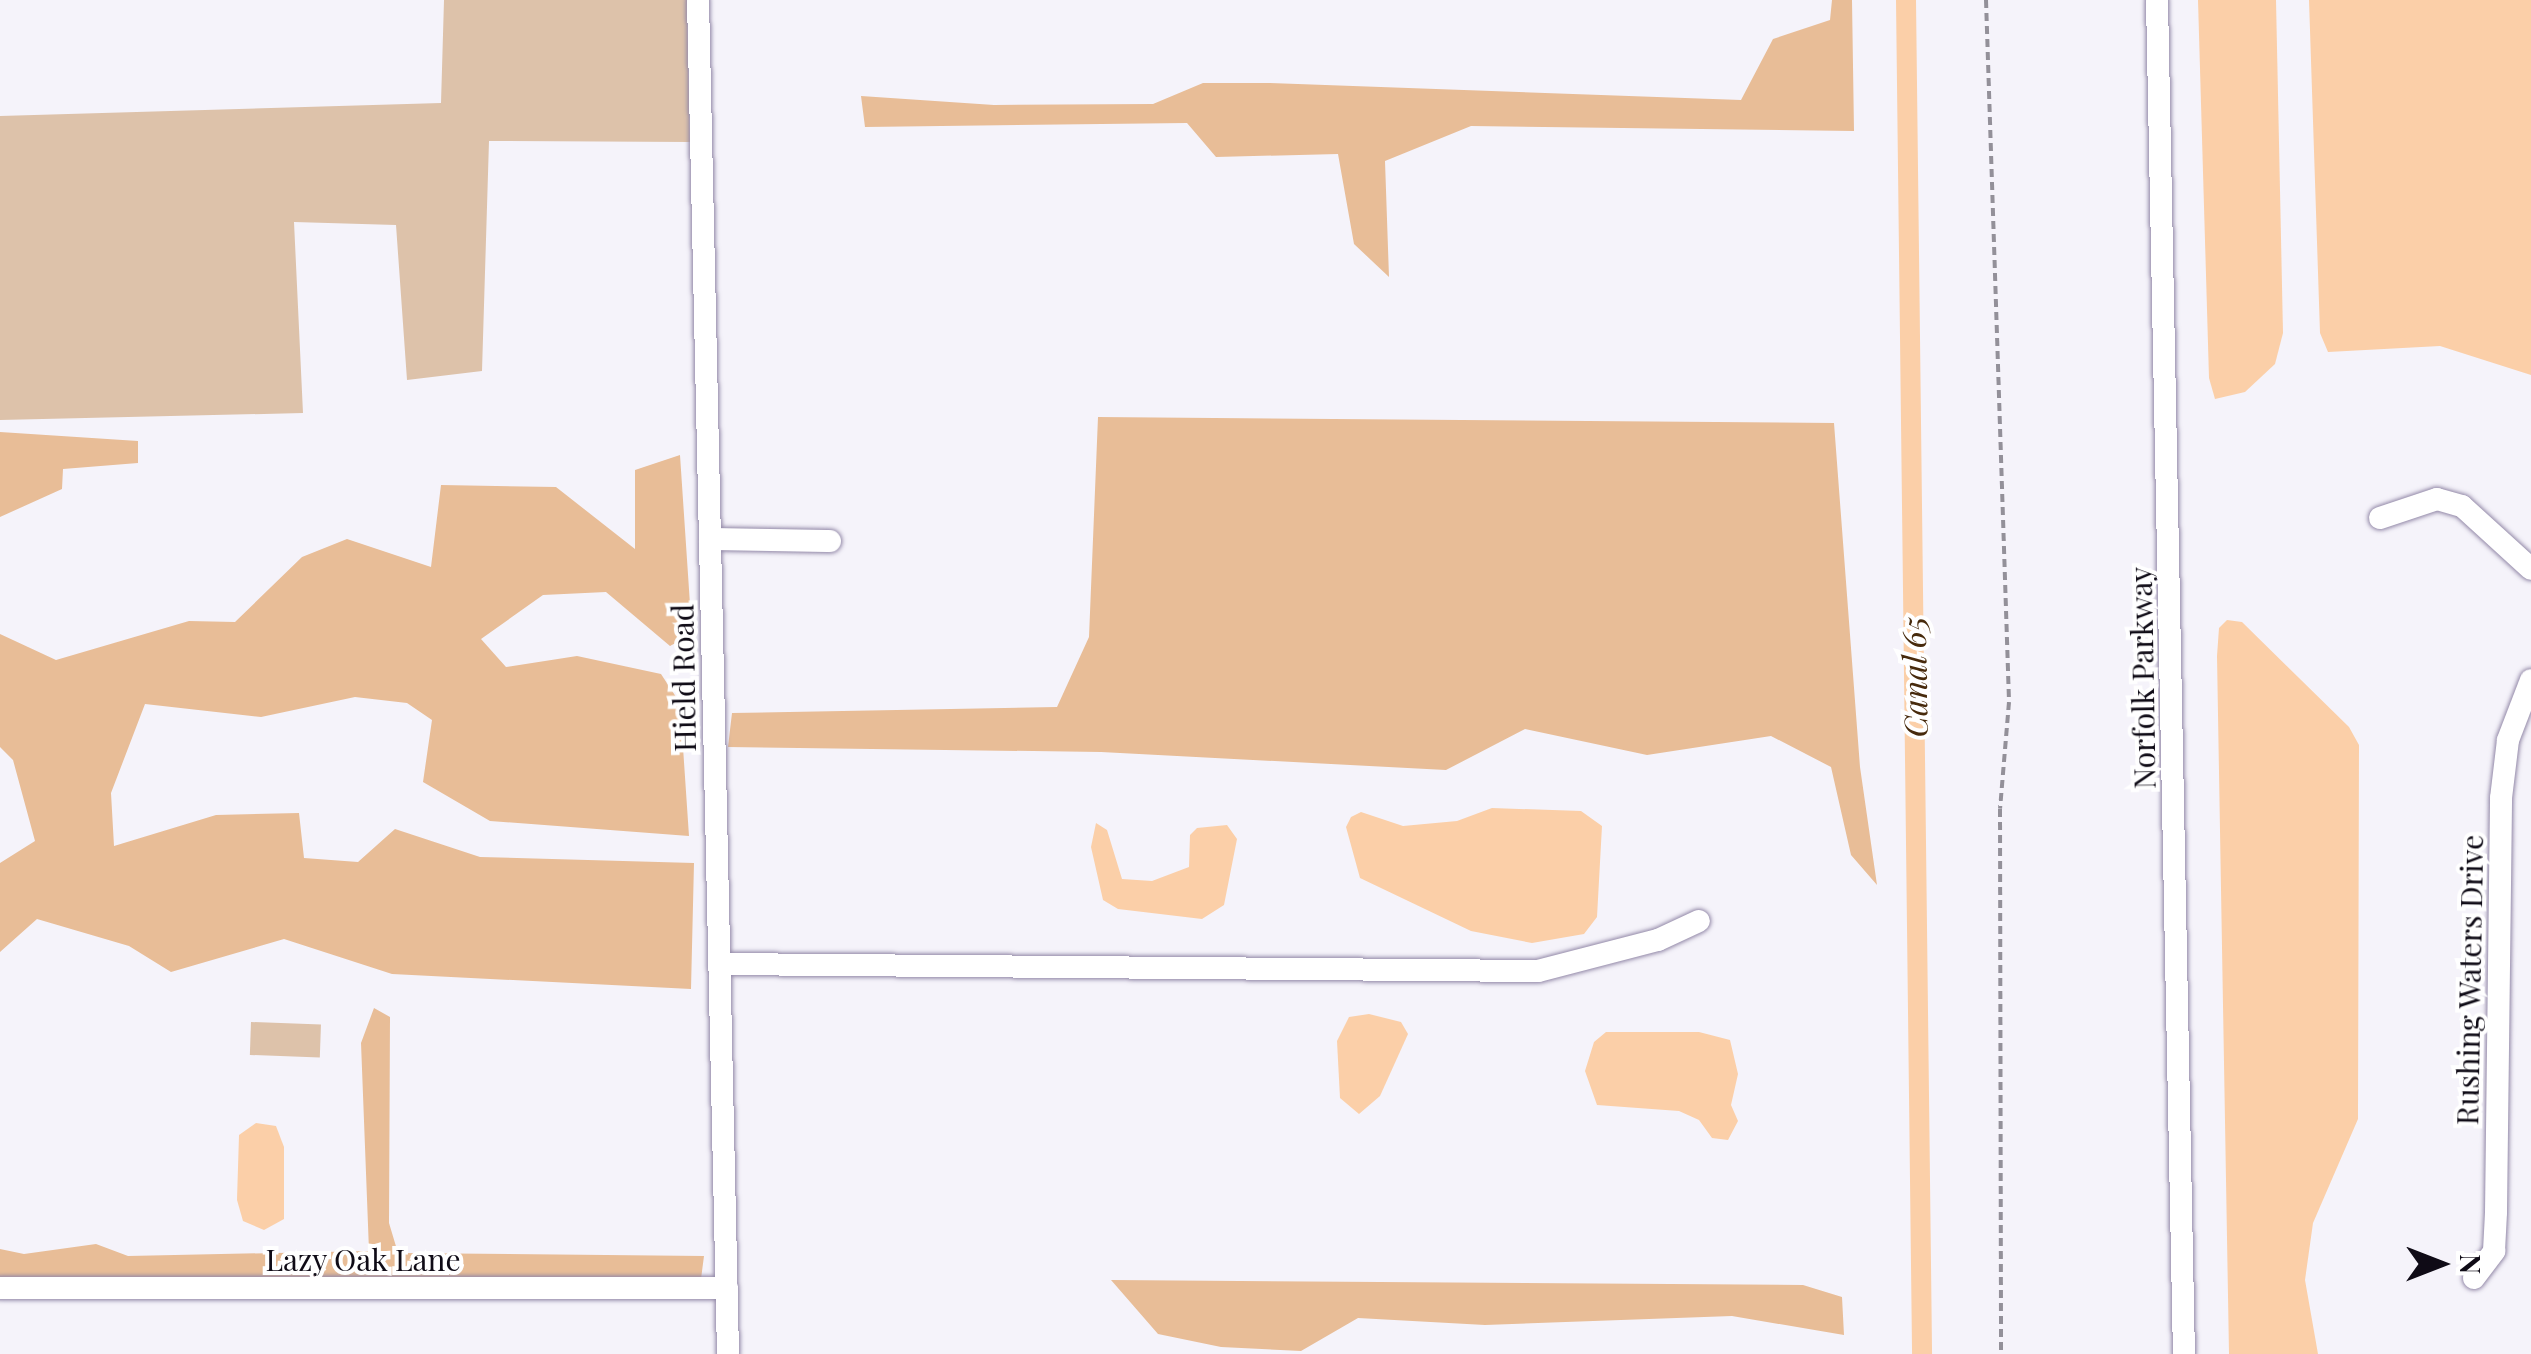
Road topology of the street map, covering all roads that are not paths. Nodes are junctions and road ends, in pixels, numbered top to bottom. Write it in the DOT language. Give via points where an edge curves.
graph roads {
  1 [pos="698,0"];
  2 [pos="2156,0"];
  3 [pos="2380,518"];
  4 [pos="710,539"];
  5 [pos="830,542"];
  6 [pos="2531,569"];
  7 [pos="2531,680"];
  8 [pos="1699,921"];
  9 [pos="720,964"];
  10 [pos="2474,1278"];
  11 [pos="0,1288"];
  12 [pos="727,1288"];
  13 [pos="728,1354"];
  14 [pos="2184,1354"];
  1 -- 4 [label="street, Hield Road"];
  2 -- 14 [label="street, Norfolk Parkway"];
  3 -- 6 [label="street" via="2437,499 2462,506"];
  4 -- 5 [label="street"];
  4 -- 9 [label="street, Hield Road"];
  7 -- 10 [label="street, Rushing Waters Drive" via="2508,740 2502,798 2494,1251"];
  8 -- 9 [label="street" via="1658,940 1538,971"];
  9 -- 12 [label="street, Hield Road"];
  11 -- 12 [label="street, Lazy Oak Lane"];
  12 -- 13 [label="street, Hield Road"];
}
